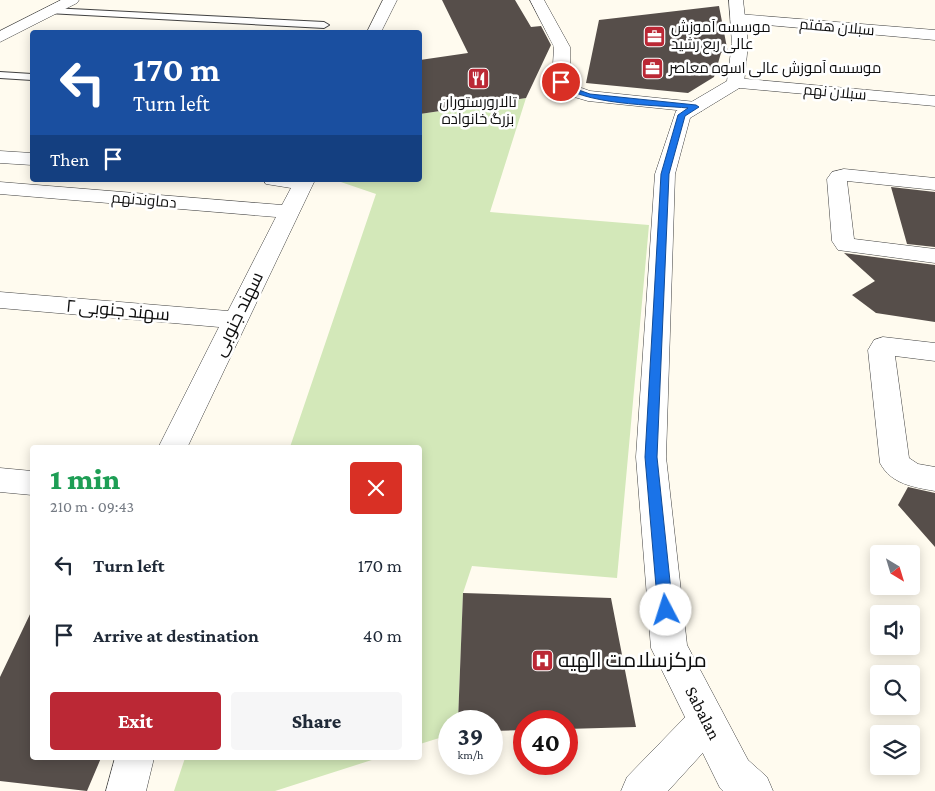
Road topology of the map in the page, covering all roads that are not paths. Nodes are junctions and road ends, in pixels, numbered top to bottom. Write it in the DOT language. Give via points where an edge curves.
graph roads {
  1 [pos="72,0"];
  2 [pos="390,0"];
  3 [pos="537,0"];
  4 [pos="737,10"];
  5 [pos="51,11"];
  6 [pos="324,25"];
  7 [pos="375,30"];
  8 [pos="935,35"];
  9 [pos="0,37"];
  10 [pos="0,75"];
  11 [pos="30,77"];
  12 [pos="735,83"];
  13 [pos="935,101"];
  14 [pos="696,107"];
  15 [pos="0,157"];
  16 [pos="30,159"];
  17 [pos="304,182"];
  18 [pos="935,184"];
  19 [pos="0,188"];
  20 [pos="288,212"];
  21 [pos="935,256"];
  22 [pos="0,300"];
  23 [pos="235,320"];
  24 [pos="935,352"];
  25 [pos="173,445"];
  26 [pos="935,479"];
  27 [pos="0,480"];
  28 [pos="30,483"];
  29 [pos="707,721"];
  30 [pos="134,760"];
  31 [pos="126,791"];
  32 [pos="640,791"];
  33 [pos="753,791"];
  1 -- 5 [label="street"];
  2 -- 7 [label="street"];
  3 -- 14 [label="street" via="562,47 561,82 570,90 588,96"];
  4 -- 8 [label="street, سبلان هفتم"];
  4 -- 12 [label="street" via="740,44"];
  5 -- 6 [label="lane"];
  5 -- 9 [label="street"];
  10 -- 11 [label="lane"];
  12 -- 13 [label="street, سبلان نهم"];
  12 -- 14 [label="street, Sabalan"];
  14 -- 29 [label="street, Sabalan" via="682,115 665,174 651,457 669,648"];
  15 -- 16 [label="street"];
  17 -- 20 [label="street, سهند جنوبی"];
  18 -- 21 [label="street" via="844,175 837,179 843,241 846,244"];
  19 -- 20 [label="street, دماوندنهم"];
  20 -- 23 [label="street, سهند جنوبی"];
  22 -- 23 [label="street, سهند جنوبی ۲"];
  23 -- 25 [label="street, سهند جنوبی"];
  24 -- 26 [label="street" via="890,346 883,346 881,350 895,463 908,474"];
  27 -- 28 [label="street"];
  29 -- 32 [label="street"];
  29 -- 33 [label="street, Sabalan" via="734,774"];
  30 -- 31 [label="street"];
}
